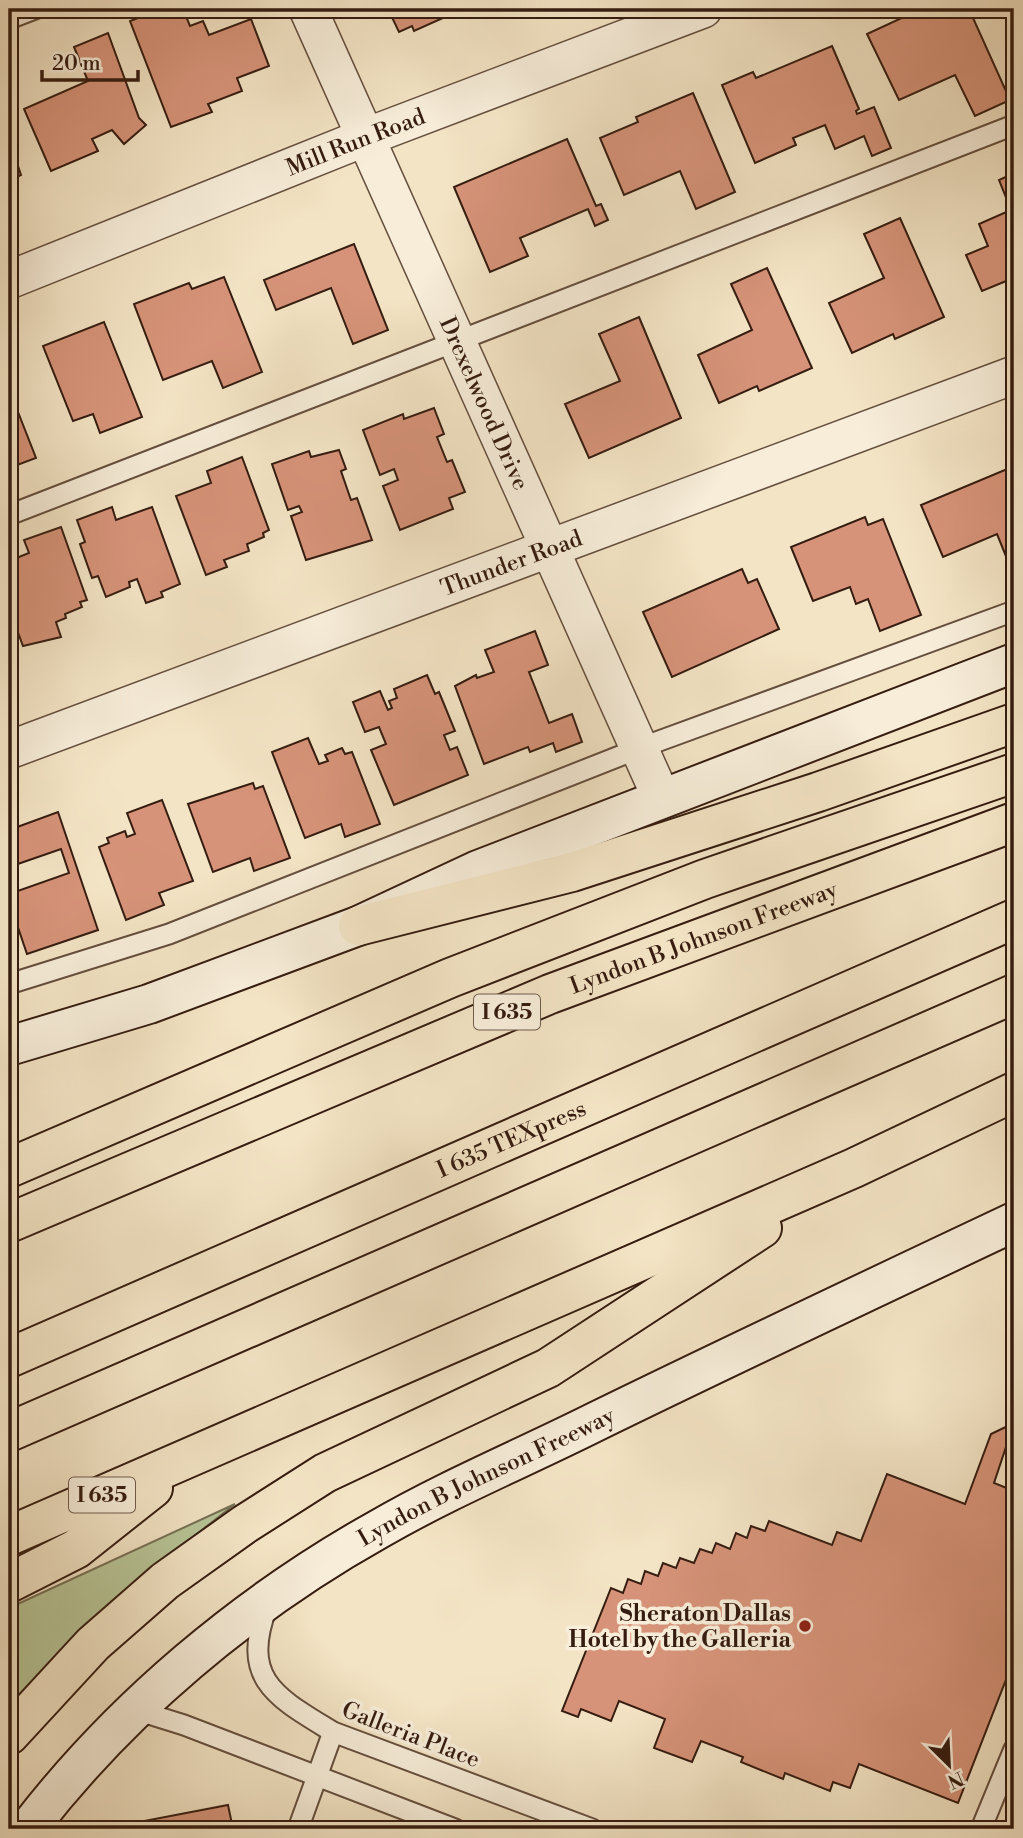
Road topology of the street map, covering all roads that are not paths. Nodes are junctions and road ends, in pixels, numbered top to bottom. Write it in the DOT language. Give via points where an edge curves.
graph roads {
  1 [pos="35,9"];
  2 [pos="308,9"];
  3 [pos="703,9"];
  4 [pos="9,19"];
  5 [pos="1014,125"];
  6 [pos="366,137"];
  7 [pos="9,280"];
  8 [pos="458,339"];
  9 [pos="1014,375"];
  10 [pos="9,515"];
  11 [pos="552,550"];
  12 [pos="1014,611"];
  13 [pos="1014,663"];
  14 [pos="1014,723"];
  15 [pos="640,748"];
  16 [pos="9,750"];
  17 [pos="1014,773"];
  18 [pos="661,797"];
  19 [pos="1014,822"];
  20 [pos="1014,919"];
  21 [pos="358,926"];
  22 [pos="9,984"];
  23 [pos="1014,993"];
  24 [pos="9,1046"];
  25 [pos="1014,1091"];
  26 [pos="18,1161"];
  27 [pos="854,1168"];
  28 [pos="1014,1222"];
  29 [pos="9,1223"];
  30 [pos="9,1358"];
  31 [pos="9,1432"];
  32 [pos="196,1454"];
  33 [pos="9,1536"];
  34 [pos="9,1583"];
  35 [pos="270,1598"];
  36 [pos="136,1710"];
  37 [pos="333,1732"];
  38 [pos="9,1735"];
  39 [pos="1014,1749"];
  40 [pos="315,1776"];
  41 [pos="28,1829"];
  42 [pos="298,1829"];
  43 [pos="455,1829"];
  44 [pos="592,1829"];
  45 [pos="982,1829"];
  1 -- 4 [label="lane"];
  2 -- 6 [label="street, Drexelwood Drive"];
  3 -- 6 [label="street, Mill Run Road"];
  5 -- 8 [label="lane"];
  6 -- 7 [label="street, Mill Run Road"];
  6 -- 8 [label="street, Drexelwood Drive"];
  8 -- 10 [label="lane"];
  8 -- 11 [label="street, Drexelwood Drive"];
  9 -- 11 [label="street, Thunder Road"];
  11 -- 15 [label="street, Drexelwood Drive"];
  11 -- 16 [label="street, Thunder Road"];
  12 -- 15 [label="lane"];
  13 -- 18 [label="main road"];
  14 -- 21 [label="highway" via="572,872"];
  15 -- 18 [label="street, Drexelwood Drive"];
  15 -- 22 [label="lane" via="169,934"];
  17 -- 26 [label="highway" via="705,879 463,973"];
  18 -- 21 [label="main road" via="478,870"];
  19 -- 29 [label="highway, Lyndon B Johnson Freeway / I 635" via="550,994"];
  20 -- 30 [label="highway, I 635 TEXpress"];
  21 -- 24 [label="main road" via="149,1004"];
  23 -- 31 [label="highway"];
  25 -- 27 [label="highway, I 635"];
  27 -- 32 [label="highway, I 635"];
  27 -- 38 [label="highway" via="548,1368 325,1473 245,1524 165,1581 103,1635"];
  28 -- 35 [label="main road, Lyndon B Johnson Freeway" via="379,1529"];
  32 -- 33 [label="highway, I 635"];
  32 -- 34 [label="highway" via="76,1549"];
  35 -- 36 [label="main road, Lyndon B Johnson Freeway"];
  35 -- 37 [label="lane, Galleria Place" via="256,1636 258,1669 273,1691"];
  36 -- 40 [label="lane"];
  36 -- 41 [label="main road, Lyndon B Johnson Freeway" via="55,1794"];
  37 -- 40 [label="lane"];
  37 -- 44 [label="lane, Galleria Place"];
  39 -- 45 [label="lane"];
  40 -- 42 [label="lane"];
  40 -- 43 [label="lane"];
}
